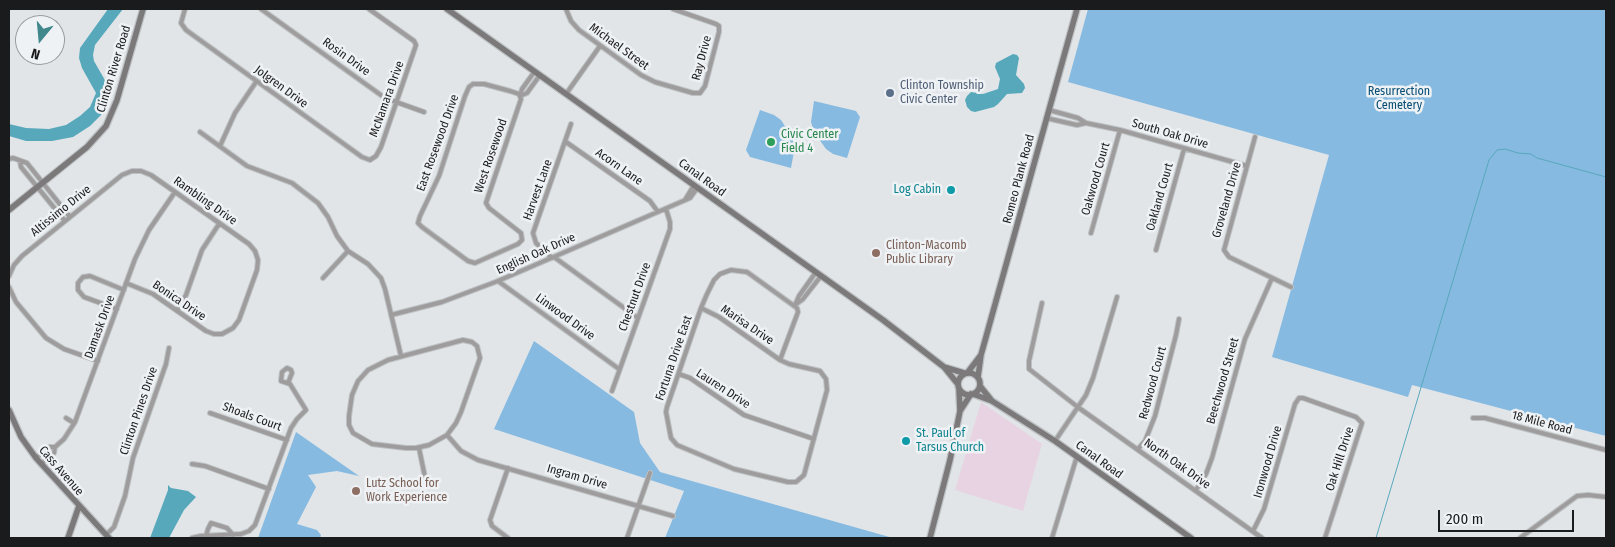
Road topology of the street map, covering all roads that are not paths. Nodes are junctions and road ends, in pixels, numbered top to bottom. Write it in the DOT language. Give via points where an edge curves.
graph roads {
  1 [pos="143,9"];
  2 [pos="185,9"];
  3 [pos="261,9"];
  4 [pos="369,9"];
  5 [pos="447,9"];
  6 [pos="566,9"];
  7 [pos="673,9"];
  8 [pos="1076,9"];
  9 [pos="600,46"];
  10 [pos="537,73"];
  11 [pos="256,82"];
  12 [pos="700,93"];
  13 [pos="566,94"];
  14 [pos="520,96"];
  15 [pos="397,102"];
  16 [pos="1048,110"];
  17 [pos="424,112"];
  18 [pos="1046,118"];
  19 [pos="571,124"];
  20 [pos="1086,124"];
  21 [pos="1120,130"];
  22 [pos="200,132"];
  23 [pos="1255,137"];
  24 [pos="566,142"];
  25 [pos="220,146"];
  26 [pos="1184,149"];
  27 [pos="9,159"];
  28 [pos="372,159"];
  29 [pos="1247,166"];
  30 [pos="135,171"];
  31 [pos="40,185"];
  32 [pos="696,186"];
  33 [pos="175,192"];
  34 [pos="666,209"];
  35 [pos="9,210"];
  36 [pos="658,212"];
  37 [pos="70,217"];
  38 [pos="65,221"];
  39 [pos="219,224"];
  40 [pos="1091,233"];
  41 [pos="1156,250"];
  42 [pos="348,251"];
  43 [pos="553,257"];
  44 [pos="471,262"];
  45 [pos="818,274"];
  46 [pos="9,276"];
  47 [pos="323,278"];
  48 [pos="1272,278"];
  49 [pos="498,281"];
  50 [pos="126,284"];
  51 [pos="9,287"];
  52 [pos="1291,287"];
  53 [pos="124,290"];
  54 [pos="1117,297"];
  55 [pos="1042,303"];
  56 [pos="795,305"];
  57 [pos="702,308"];
  58 [pos="116,309"];
  59 [pos="177,311"];
  60 [pos="391,315"];
  61 [pos="638,318"];
  62 [pos="1179,319"];
  63 [pos="222,334"];
  64 [pos="170,348"];
  65 [pos="981,355"];
  66 [pos="401,356"];
  67 [pos="780,360"];
  68 [pos="98,361"];
  69 [pos="944,367"];
  70 [pos="619,369"];
  71 [pos="966,373"];
  72 [pos="679,374"];
  73 [pos="978,377"];
  74 [pos="288,383"];
  75 [pos="957,383"];
  76 [pos="980,386"];
  77 [pos="959,390"];
  78 [pos="612,392"];
  79 [pos="972,394"];
  80 [pos="1299,398"];
  81 [pos="992,401"];
  82 [pos="1079,408"];
  83 [pos="9,410"];
  84 [pos="960,411"];
  85 [pos="210,413"];
  86 [pos="66,418"];
  87 [pos="1473,418"];
  88 [pos="74,423"];
  89 [pos="447,435"];
  90 [pos="814,439"];
  91 [pos="287,440"];
  92 [pos="1055,440"];
  93 [pos="55,447"];
  94 [pos="419,448"];
  95 [pos="1138,449"];
  96 [pos="1606,450"];
  97 [pos="1077,456"];
  98 [pos="36,458"];
  99 [pos="41,464"];
  100 [pos="192,464"];
  101 [pos="508,468"];
  102 [pos="650,473"];
  103 [pos="426,482"];
  104 [pos="269,489"];
  105 [pos="1196,490"];
  106 [pos="1606,497"];
  107 [pos="79,506"];
  108 [pos="640,506"];
  109 [pos="673,516"];
  110 [pos="1253,531"];
  111 [pos="206,536"];
  112 [pos="230,536"];
  113 [pos="107,537"];
  114 [pos="213,537"];
  115 [pos="68,538"];
  116 [pos="192,538"];
  117 [pos="508,538"];
  118 [pos="628,538"];
  119 [pos="930,538"];
  120 [pos="1052,538"];
  121 [pos="1191,538"];
  122 [pos="1262,538"];
  123 [pos="1325,538"];
  124 [pos="1520,538"];
  1 -- 31 [label="street, Clinton River Road" via="118,100 106,126 87,147"];
  2 -- 11 [label="street, Jolgren Drive" via="182,26"];
  3 -- 15 [label="street, Rosin Drive" via="385,98"];
  4 -- 15 [label="street, McNamara Drive" via="416,42"];
  5 -- 10 [label="street, Canal Road"];
  6 -- 9 [label="street, Michael Street" via="574,26"];
  7 -- 12 [label="street, Ray Drive" via="719,26 705,86"];
  8 -- 16 [label="street, Romeo Plank Road"];
  9 -- 12 [label="street, Michael Street" via="648,80"];
  9 -- 13 [label="street"];
  10 -- 13 [label="street, Canal Road"];
  10 -- 14 [label="street" via="527,93"];
  11 -- 25 [label="street" via="235,113"];
  11 -- 28 [label="street, Jolgren Drive" via="362,157"];
  13 -- 32 [label="street, Canal Road"];
  14 -- 44 [label="street, West Rosewood" via="486,203 519,231 522,238 518,244"];
  14 -- 44 [label="street, East Rosewood Drive" via="484,84 470,86 439,176 420,216 419,225"];
  15 -- 17 [label="street, Rosin Drive"];
  15 -- 28 [label="street, McNamara Drive" via="381,147"];
  16 -- 18 [label="street, Romeo Plank Road"];
  16 -- 20 [label="street, South Oak Drive" via="1078,118"];
  18 -- 20 [label="street, South Oak Drive"];
  18 -- 65 [label="street, Romeo Plank Road"];
  19 -- 24 [label="street, Harvest Lane"];
  20 -- 21 [label="street, South Oak Drive"];
  21 -- 26 [label="street, South Oak Drive"];
  21 -- 40 [label="street, Oakwood Court"];
  22 -- 25 [label="street"];
  23 -- 29 [label="street, Groveland Drive"];
  24 -- 36 [label="street, Acorn Lane" via="650,201"];
  24 -- 43 [label="street, Harvest Lane" via="534,234 536,243"];
  25 -- 42 [label="street" via="247,166 286,180 314,200 325,211"];
  26 -- 29 [label="street, South Oak Drive"];
  26 -- 41 [label="street, Oakland Court"];
  27 -- 31 [label="street" via="27,163"];
  29 -- 48 [label="street, Groveland Drive" via="1224,250 1229,257"];
  30 -- 33 [label="street, Rambling Drive" via="148,173"];
  30 -- 37 [label="street, Altissimo Drive" via="122,175"];
  31 -- 35 [label="street, Clinton River Road"];
  31 -- 37 [label="street"];
  31 -- 38 [label="street"];
  32 -- 34 [label="street, English Oak Drive" via="690,198"];
  32 -- 45 [label="street, Canal Road"];
  33 -- 39 [label="street, Rambling Drive"];
  33 -- 50 [label="street, Damask Drive" via="142,243"];
  34 -- 36 [label="street, English Oak Drive"];
  34 -- 61 [label="street, Chestnut Drive" via="670,229"];
  36 -- 43 [label="street, English Oak Drive"];
  37 -- 38 [label="street, Altissimo Drive"];
  38 -- 46 [label="street, Altissimo Drive" via="19,259"];
  39 -- 59 [label="street" via="202,250"];
  39 -- 63 [label="street, Rambling Drive" via="249,244 257,256 257,270 240,318 233,328"];
  42 -- 47 [label="street"];
  42 -- 60 [label="street" via="364,260 378,274"];
  43 -- 49 [label="street, English Oak Drive"];
  43 -- 61 [label="street, Harvest Lane"];
  45 -- 56 [label="street" via="803,299"];
  45 -- 69 [label="street, Canal Road"];
  48 -- 52 [label="street, Groveland Drive"];
  48 -- 105 [label="street, Beechwood Street" via="1245,338 1212,458"];
  49 -- 60 [label="street, English Oak Drive" via="442,302"];
  49 -- 70 [label="street, Linwood Drive"];
  50 -- 53 [label="street, Damask Drive"];
  50 -- 59 [label="street, Bonica Drive" via="149,292"];
  51 -- 68 [label="street" via="16,302 46,338 59,347"];
  53 -- 58 [label="street, Damask Drive"];
  53 -- 58 [label="street" via="90,276 78,283 79,292 86,298"];
  54 -- 82 [label="street" via="1093,378"];
  55 -- 82 [label="street, North Oak Drive" via="1028,368"];
  56 -- 57 [label="street, Fortuna Drive East" via="751,274 731,270 714,280"];
  56 -- 67 [label="street" via="798,312"];
  57 -- 67 [label="street, Marisa Drive"];
  57 -- 72 [label="street, Fortuna Drive East"];
  58 -- 68 [label="street, Damask Drive"];
  59 -- 63 [label="street, Bonica Drive" via="206,331"];
  60 -- 66 [label="street"];
  61 -- 70 [label="street, Chestnut Drive"];
  62 -- 95 [label="street, Redwood Court" via="1154,416"];
  64 -- 113 [label="street, Clinton Pines Drive" via="132,458 125,496"];
  65 -- 71 [label="street, Romeo Plank Road"];
  65 -- 73 [label="street, Romeo Plank Road"];
  66 -- 89 [label="street" via="463,340 477,346 479,362 462,412"];
  66 -- 94 [label="street" via="373,367 358,381 350,402 350,425 353,433 372,444"];
  67 -- 90 [label="street, Marisa Drive" via="818,370 826,380 827,390"];
  68 -- 88 [label="street, Damask Drive"];
  69 -- 71 [label="street, Canal Road"];
  69 -- 75 [label="street, Canal Road"];
  70 -- 78 [label="street, Chestnut Drive"];
  71 -- 73 [label="street"];
  71 -- 75 [label="street"];
  72 -- 90 [label="street, Lauren Drive" via="744,415"];
  72 -- 90 [label="street, Fortuna Drive East" via="666,412 668,429 677,445 738,470 796,482 804,475"];
  73 -- 76 [label="street"];
  74 -- 91 [label="street" via="306,410 295,421"];
  75 -- 77 [label="street"];
  76 -- 79 [label="street"];
  76 -- 81 [label="street, Canal Road"];
  77 -- 79 [label="street"];
  77 -- 84 [label="street"];
  79 -- 81 [label="street, Canal Road"];
  79 -- 84 [label="street"];
  80 -- 110 [label="street, Ironwood Drive" via="1264,509"];
  80 -- 123 [label="street, Oak Hill Drive" via="1356,417 1362,423"];
  81 -- 92 [label="street, Canal Road"];
  82 -- 92 [label="street"];
  82 -- 95 [label="street, North Oak Drive"];
  83 -- 98 [label="street, Cass Avenue" via="21,437"];
  84 -- 119 [label="street"];
  85 -- 91 [label="street, Shoals Court"];
  86 -- 88 [label="street"];
  87 -- 96 [label="street, 18 Mile Road" via="1485,418"];
  88 -- 93 [label="street, Damask Drive"];
  89 -- 94 [label="street"];
  89 -- 101 [label="street, Ingram Drive" via="461,451 475,459"];
  91 -- 104 [label="street"];
  92 -- 97 [label="street, Canal Road"];
  93 -- 98 [label="street" via="49,447"];
  93 -- 99 [label="street, Damask Drive"];
  94 -- 103 [label="street"];
  95 -- 105 [label="street, North Oak Drive"];
  97 -- 120 [label="street"];
  97 -- 121 [label="street, Canal Road"];
  98 -- 99 [label="street, Cass Avenue"];
  99 -- 107 [label="street, Cass Avenue"];
  100 -- 104 [label="street"];
  101 -- 108 [label="street, Ingram Drive"];
  101 -- 117 [label="street" via="490,520 492,526"];
  102 -- 108 [label="street"];
  104 -- 112 [label="street" via="255,524 245,533"];
  105 -- 110 [label="street, North Oak Drive"];
  106 -- 124 [label="street" via="1577,496"];
  107 -- 113 [label="street, Cass Avenue"];
  107 -- 115 [label="street"];
  108 -- 109 [label="street, Ingram Drive"];
  108 -- 118 [label="street"];
  110 -- 122 [label="street, North Oak Drive"];
  111 -- 112 [label="street" via="213,523 227,528"];
  111 -- 114 [label="street"];
  111 -- 116 [label="street"];
  112 -- 114 [label="street"];
}
